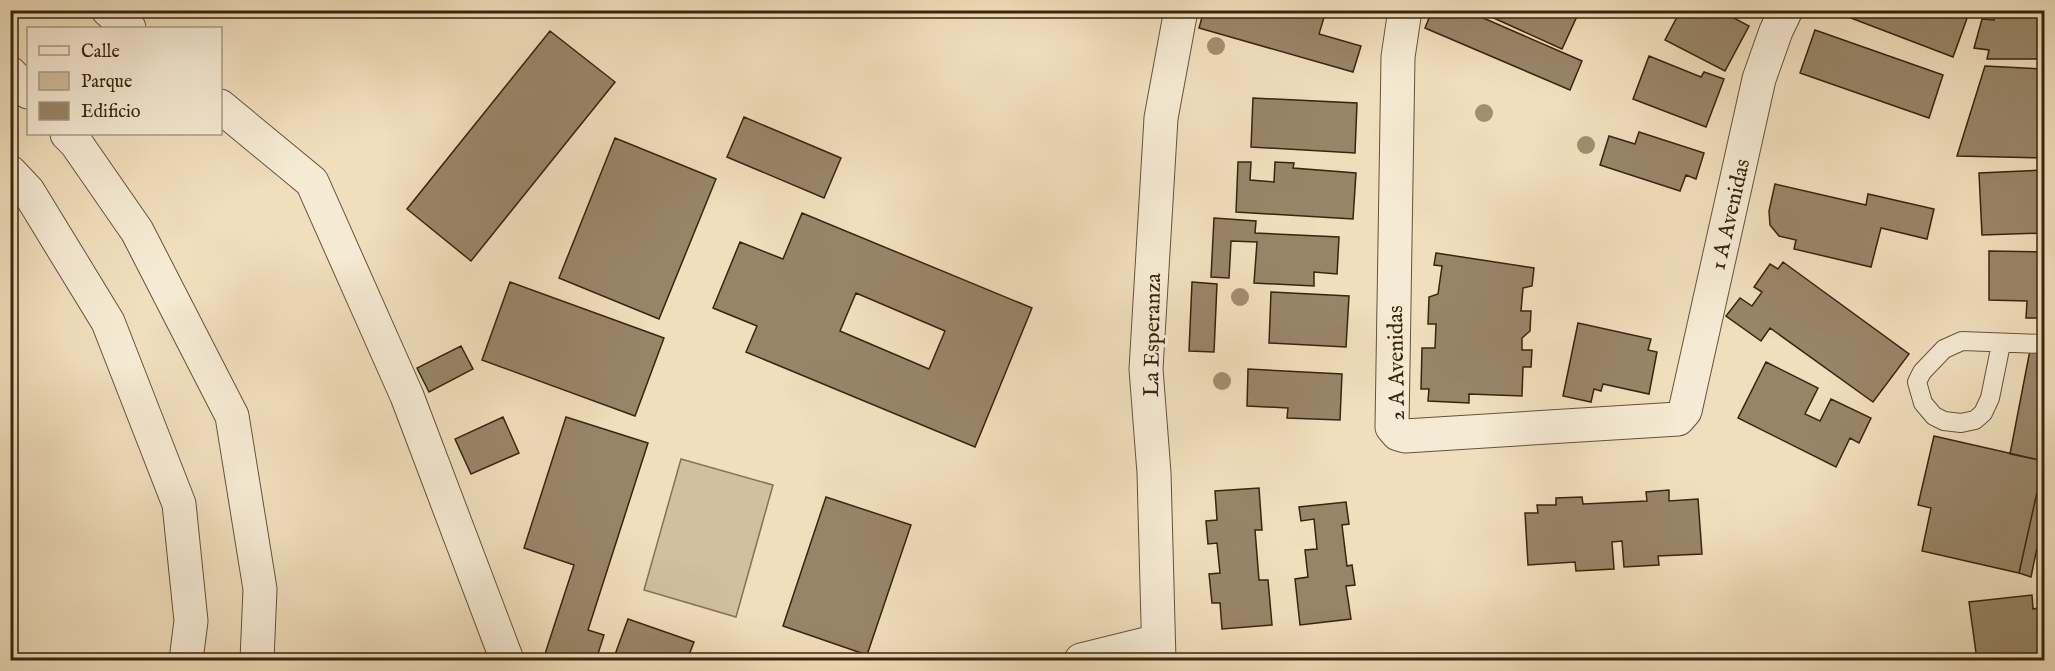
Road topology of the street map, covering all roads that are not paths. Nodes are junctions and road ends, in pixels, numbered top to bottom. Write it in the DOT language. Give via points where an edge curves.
graph roads {
  1 [pos="108,10"];
  2 [pos="1181,10"];
  3 [pos="1405,10"];
  4 [pos="1786,10"];
  5 [pos="128,27"];
  6 [pos="10,73"];
  7 [pos="27,91"];
  8 [pos="222,108"];
  9 [pos="68,135"];
  10 [pos="10,172"];
  11 [pos="2001,344"];
  12 [pos="2044,344"];
  13 [pos="1678,419"];
  14 [pos="1159,651"];
  15 [pos="186,660"];
  16 [pos="257,660"];
  17 [pos="507,660"];
  18 [pos="1081,660"];
  1 -- 5 [label="street"];
  2 -- 14 [label="street, La Esperanza" via="1161,118 1146,369 1154,474"];
  3 -- 13 [label="street, 2 A Avenidas" via="1398,57 1392,427 1405,436"];
  4 -- 13 [label="street, 1 A Avenidas" via="1759,78 1685,411"];
  6 -- 7 [label="street"];
  8 -- 17 [label="street" via="312,182 407,396"];
  9 -- 16 [label="street" via="138,231 232,416 260,589"];
  10 -- 15 [label="street" via="28,191 108,322 179,504 191,621"];
  11 -- 11 [label="lane" via="1962,341 1944,349 1929,364 1917,382 1923,403 1934,416 1961,423 1975,420 1983,413"];
  11 -- 12 [label="lane"];
  14 -- 18 [label="street"];
}
